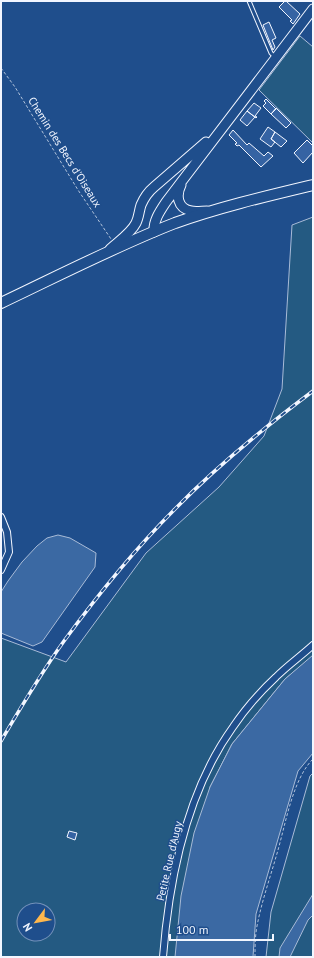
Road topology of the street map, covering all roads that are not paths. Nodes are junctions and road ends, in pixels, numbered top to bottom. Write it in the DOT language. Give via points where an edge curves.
graph roads {
  1 [pos="249,1"];
  2 [pos="313,9"];
  3 [pos="276,58"];
  4 [pos="220,131"];
  5 [pos="176,168"];
  6 [pos="184,178"];
  7 [pos="313,185"];
  8 [pos="212,211"];
  9 [pos="139,218"];
  10 [pos="154,232"];
  11 [pos="144,236"];
  12 [pos="106,253"];
  13 [pos="1,303"];
  14 [pos="1,517"];
  15 [pos="1,570"];
  16 [pos="313,645"];
  17 [pos="163,957"];
  1 -- 3 [label="lane" via="271,53"];
  2 -- 3 [label="main road"];
  3 -- 4 [label="main road"];
  4 -- 5 [label="main road"];
  4 -- 6 [label="main road"];
  5 -- 6 [label="main road" via="181,170"];
  5 -- 9 [label="main road" via="147,194 141,204"];
  6 -- 8 [label="main road" via="178,191 182,206 192,211"];
  6 -- 10 [label="main road" via="160,211 155,221"];
  7 -- 8 [label="main road"];
  8 -- 10 [label="main road"];
  9 -- 11 [label="main road"];
  9 -- 12 [label="main road" via="130,231"];
  10 -- 11 [label="main road"];
  11 -- 12 [label="main road"];
  12 -- 13 [label="main road"];
  14 -- 15 [label="street" via="8,532 9,552"];
  16 -- 17 [label="street, Petite Rue d'Augy" via="276,677 249,706 211,763 181,843 167,915"];
}
